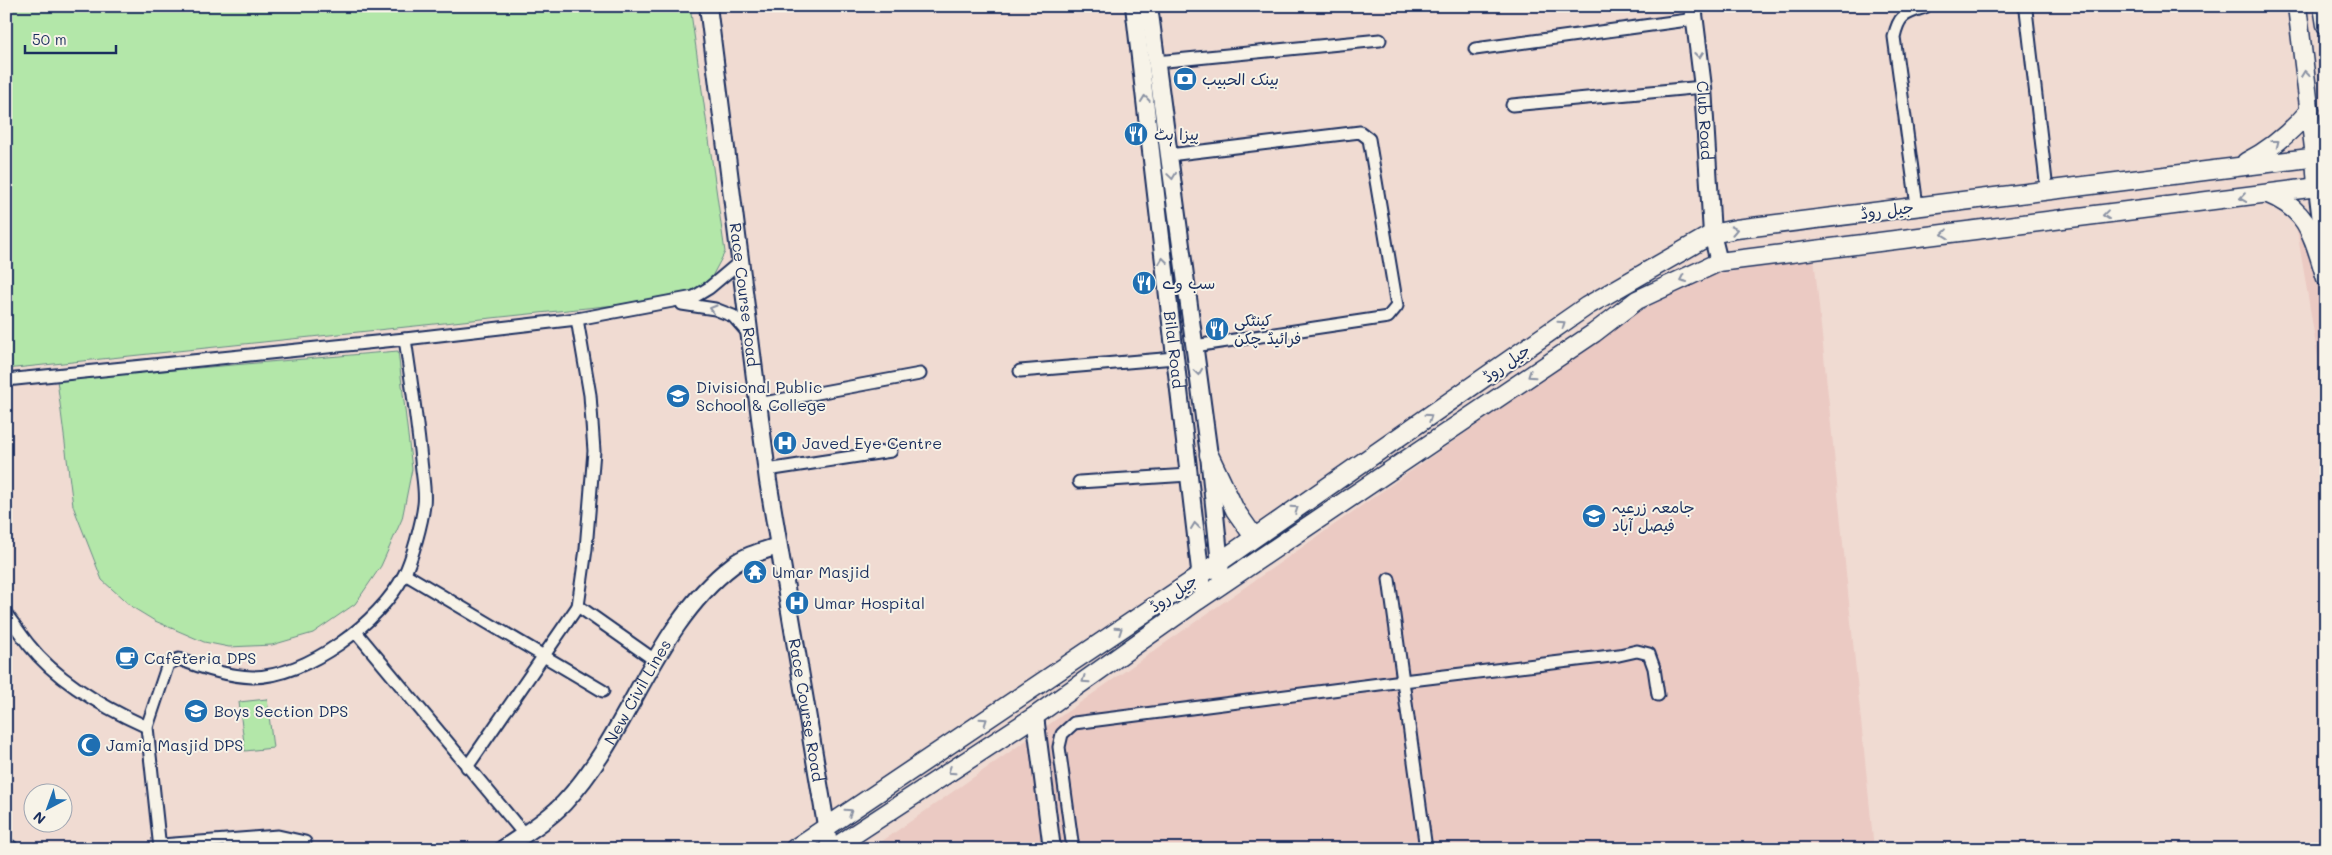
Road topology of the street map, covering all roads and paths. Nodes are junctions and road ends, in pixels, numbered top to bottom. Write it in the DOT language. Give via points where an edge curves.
graph roads {
  1 [pos="708,6"];
  2 [pos="1134,6"];
  3 [pos="1149,6"];
  4 [pos="2023,6"];
  5 [pos="2297,6"];
  6 [pos="2323,6"];
  7 [pos="1925,7"];
  8 [pos="1694,13"];
  9 [pos="2326,25"];
  10 [pos="1380,40"];
  11 [pos="1475,49"];
  12 [pos="1156,62"];
  13 [pos="1703,87"];
  14 [pos="1512,105"];
  15 [pos="2310,110"];
  16 [pos="1169,155"];
  17 [pos="2321,156"];
  18 [pos="2235,167"];
  19 [pos="2321,187"];
  20 [pos="2047,190"];
  21 [pos="2268,194"];
  22 [pos="1917,206"];
  23 [pos="1712,234"];
  24 [pos="741,261"];
  25 [pos="1719,262"];
  26 [pos="2326,266"];
  27 [pos="2326,278"];
  28 [pos="670,303"];
  29 [pos="577,319"];
  30 [pos="748,333"];
  31 [pos="405,339"];
  32 [pos="1194,346"];
  33 [pos="1175,358"];
  34 [pos="1020,371"];
  35 [pos="920,374"];
  36 [pos="6,380"];
  37 [pos="758,404"];
  38 [pos="891,450"];
  39 [pos="1209,455"];
  40 [pos="766,470"];
  41 [pos="1189,474"];
  42 [pos="1079,482"];
  43 [pos="1254,537"];
  44 [pos="778,546"];
  45 [pos="1221,560"];
  46 [pos="405,574"];
  47 [pos="1201,575"];
  48 [pos="1389,579"];
  49 [pos="1222,584"];
  50 [pos="1203,597"];
  51 [pos="578,606"];
  52 [pos="6,614"];
  53 [pos="356,632"];
  54 [pos="543,657"];
  55 [pos="656,661"];
  56 [pos="1403,681"];
  57 [pos="603,691"];
  58 [pos="1658,695"];
  59 [pos="1035,716"];
  60 [pos="147,726"];
  61 [pos="467,767"];
  62 [pos="825,828"];
  63 [pos="524,834"];
  64 [pos="305,842"];
  65 [pos="6,847"];
  66 [pos="161,847"];
  67 [pos="10,849"];
  68 [pos="503,849"];
  69 [pos="794,849"];
  70 [pos="831,849"];
  71 [pos="1052,849"];
  72 [pos="1073,849"];
  73 [pos="1426,849"];
  1 -- 24 [label="street, Race Course Road"];
  33 -- 2 [label="street, Bilal Road, one-way"];
  3 -- 12 [label="street, Bilal Road"];
  4 -- 20 [label="street"];
  15 -- 5 [label="main road, one-way"];
  6 -- 9 [label="main road"];
  7 -- 22 [label="street" via="1905,14 1898,22 1894,37"];
  8 -- 11 [label="street"];
  8 -- 13 [label="street, Club Road, one-way"];
  10 -- 12 [label="street"];
  12 -- 16 [label="street, Bilal Road"];
  13 -- 14 [label="street"];
  13 -- 23 [label="street, Club Road"];
  15 -- 17 [label="main road"];
  18 -- 15 [label="main road, one-way" via="2264,153 2292,131"];
  16 -- 32 [label="street, Bilal Road, one-way"];
  16 -- 32 [label="street" via="1364,134 1369,138 1397,306 1388,317"];
  17 -- 18 [label="main road, جیل روڈ"];
  17 -- 19 [label="main road"];
  18 -- 20 [label="main road, جیل روڈ"];
  19 -- 21 [label="main road, جیل روڈ"];
  19 -- 26 [label="street"];
  20 -- 22 [label="main road, جیل روڈ"];
  21 -- 25 [label="main road, جیل روڈ, one-way"];
  21 -- 27 [label="main road" via="2284,201 2305,220"];
  23 -- 22 [label="main road, جیل روڈ, one-way"];
  23 -- 25 [label="street, Club Road"];
  43 -- 23 [label="main road, جیل روڈ, one-way" via="1587,306"];
  24 -- 28 [label="street" via="694,297"];
  24 -- 30 [label="street, Race Course Road"];
  25 -- 49 [label="main road, جیل روڈ, one-way" via="1637,300 1594,333"];
  28 -- 29 [label="street"];
  30 -- 28 [label="street, one-way" via="733,316 715,309"];
  29 -- 31 [label="street"];
  29 -- 51 [label="street" via="590,395 594,450"];
  30 -- 37 [label="street, Race Course Road"];
  31 -- 36 [label="street"];
  31 -- 46 [label="street" via="424,504"];
  32 -- 39 [label="street, Bilal Road, one-way"];
  33 -- 34 [label="street"];
  33 -- 41 [label="street, Bilal Road"];
  35 -- 37 [label="street"];
  37 -- 40 [label="street, Race Course Road"];
  38 -- 40 [label="street"];
  39 -- 43 [label="main road" via="1235,510"];
  39 -- 45 [label="street, Bilal Road"];
  40 -- 44 [label="street, Race Course Road"];
  41 -- 42 [label="street"];
  47 -- 41 [label="street, Bilal Road, one-way"];
  43 -- 45 [label="main road, جیل روڈ"];
  44 -- 55 [label="street, New Civil Lines" via="749,555 733,565 696,599"];
  44 -- 62 [label="street, Race Course Road"];
  45 -- 47 [label="main road, جیل روڈ"];
  45 -- 49 [label="street, Bilal Road"];
  46 -- 53 [label="street" via="385,604"];
  46 -- 54 [label="street"];
  47 -- 50 [label="street, Bilal Road"];
  62 -- 47 [label="main road, جیل روڈ, one-way"];
  48 -- 56 [label="street"];
  49 -- 50 [label="main road, جیل روڈ"];
  50 -- 59 [label="main road, جیل روڈ, one-way"];
  51 -- 54 [label="street"];
  51 -- 55 [label="street"];
  52 -- 60 [label="street" via="30,647 56,672 88,695"];
  53 -- 60 [label="street" via="293,669 253,677 211,671 178,659 168,664"];
  53 -- 61 [label="street"];
  54 -- 57 [label="street"];
  54 -- 61 [label="street"];
  55 -- 63 [label="street, New Civil Lines" via="590,770 563,804"];
  56 -- 58 [label="street" via="1637,651 1648,654 1654,668"];
  56 -- 72 [label="street" via="1074,724 1062,734 1059,747"];
  56 -- 73 [label="street"];
  59 -- 70 [label="main road, جیل روڈ, one-way"];
  59 -- 71 [label="street"];
  60 -- 66 [label="street"];
  61 -- 63 [label="street"];
  62 -- 69 [label="main road, جیل روڈ"];
  62 -- 70 [label="street, Race Course Road"];
  63 -- 68 [label="street, New Civil Lines"];
  64 -- 66 [label="street" via="278,836"];
  65 -- 67 [label="street"];
}
